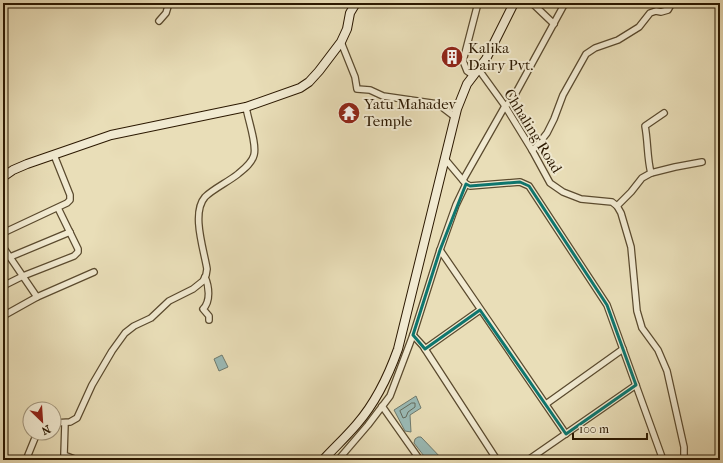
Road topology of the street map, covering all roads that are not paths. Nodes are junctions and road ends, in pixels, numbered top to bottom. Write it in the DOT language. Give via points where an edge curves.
graph roads {
  1 [pos="169,3"];
  2 [pos="356,3"];
  3 [pos="478,3"];
  4 [pos="514,3"];
  5 [pos="532,3"];
  6 [pos="566,3"];
  7 [pos="672,3"];
  8 [pos="159,21"];
  9 [pos="554,24"];
  10 [pos="341,42"];
  11 [pos="476,73"];
  12 [pos="505,106"];
  13 [pos="246,107"];
  14 [pos="664,113"];
  15 [pos="455,117"];
  16 [pos="532,150"];
  17 [pos="54,155"];
  18 [pos="444,159"];
  19 [pos="702,162"];
  20 [pos="652,173"];
  21 [pos="3,177"];
  22 [pos="465,182"];
  23 [pos="617,206"];
  24 [pos="58,208"];
  25 [pos="70,232"];
  26 [pos="3,233"];
  27 [pos="440,250"];
  28 [pos="6,252"];
  29 [pos="94,272"];
  30 [pos="23,276"];
  31 [pos="205,277"];
  32 [pos="3,286"];
  33 [pos="37,297"];
  34 [pos="480,310"];
  35 [pos="3,316"];
  36 [pos="209,320"];
  37 [pos="413,335"];
  38 [pos="425,349"];
  39 [pos="623,349"];
  40 [pos="636,384"];
  41 [pos="546,404"];
  42 [pos="382,406"];
  43 [pos="65,423"];
  44 [pos="566,434"];
  45 [pos="34,441"];
  46 [pos="26,460"];
  47 [pos="77,460"];
  48 [pos="323,460"];
  49 [pos="338,460"];
  50 [pos="420,460"];
  51 [pos="497,460"];
  52 [pos="528,460"];
  53 [pos="663,460"];
  54 [pos="684,460"];
  1 -- 8 [label="street" via="166,13"];
  2 -- 10 [label="main road" via="350,13"];
  3 -- 11 [label="street, Chhaling Road" via="464,61 467,71"];
  4 -- 11 [label="main road"];
  5 -- 9 [label="street"];
  6 -- 9 [label="street"];
  7 -- 16 [label="street" via="668,10 650,13 640,27 625,36 586,54 563,95 554,119"];
  9 -- 12 [label="street" via="512,100"];
  10 -- 13 [label="main road" via="306,85"];
  10 -- 15 [label="street" via="357,89 370,90 383,96 438,104"];
  11 -- 12 [label="street, Chhaling Road"];
  11 -- 15 [label="main road" via="465,88"];
  12 -- 16 [label="street, Chhaling Road"];
  12 -- 22 [label="street"];
  13 -- 17 [label="main road" via="111,135"];
  13 -- 31 [label="street" via="253,140 253,157 228,182 207,196 200,207 199,225 207,269"];
  14 -- 20 [label="street" via="645,126"];
  15 -- 18 [label="main road"];
  16 -- 23 [label="street, Chhaling Road" via="550,183 563,192 581,199 612,202"];
  17 -- 21 [label="main road" via="13,170"];
  17 -- 24 [label="street" via="70,195 70,200"];
  18 -- 22 [label="street"];
  18 -- 48 [label="main road" via="398,349 389,375 358,424"];
  19 -- 20 [label="street"];
  20 -- 23 [label="street" via="642,178"];
  22 -- 27 [label="street"];
  22 -- 39 [label="street" via="470,186 520,182 529,186 607,305"];
  23 -- 54 [label="street" via="631,247 637,311 642,328 658,350 667,371 684,447"];
  24 -- 25 [label="street"];
  24 -- 26 [label="street"];
  25 -- 28 [label="street"];
  25 -- 30 [label="street" via="78,249 74,256"];
  27 -- 34 [label="street"];
  27 -- 37 [label="street"];
  28 -- 30 [label="street"];
  29 -- 33 [label="street"];
  30 -- 32 [label="street"];
  30 -- 33 [label="street"];
  31 -- 36 [label="street" via="208,283 208,300 203,309"];
  31 -- 43 [label="street" via="193,290 169,301 150,318 125,333 92,385 76,418"];
  33 -- 35 [label="street"];
  34 -- 38 [label="street"];
  34 -- 41 [label="street"];
  37 -- 38 [label="street"];
  37 -- 42 [label="street" via="390,396"];
  38 -- 51 [label="street"];
  39 -- 40 [label="street"];
  39 -- 41 [label="street"];
  40 -- 44 [label="street"];
  40 -- 53 [label="street"];
  41 -- 44 [label="street"];
  42 -- 49 [label="street"];
  42 -- 50 [label="street"];
  43 -- 47 [label="street" via="64,455"];
  44 -- 52 [label="street"];
  45 -- 46 [label="street"];
}
